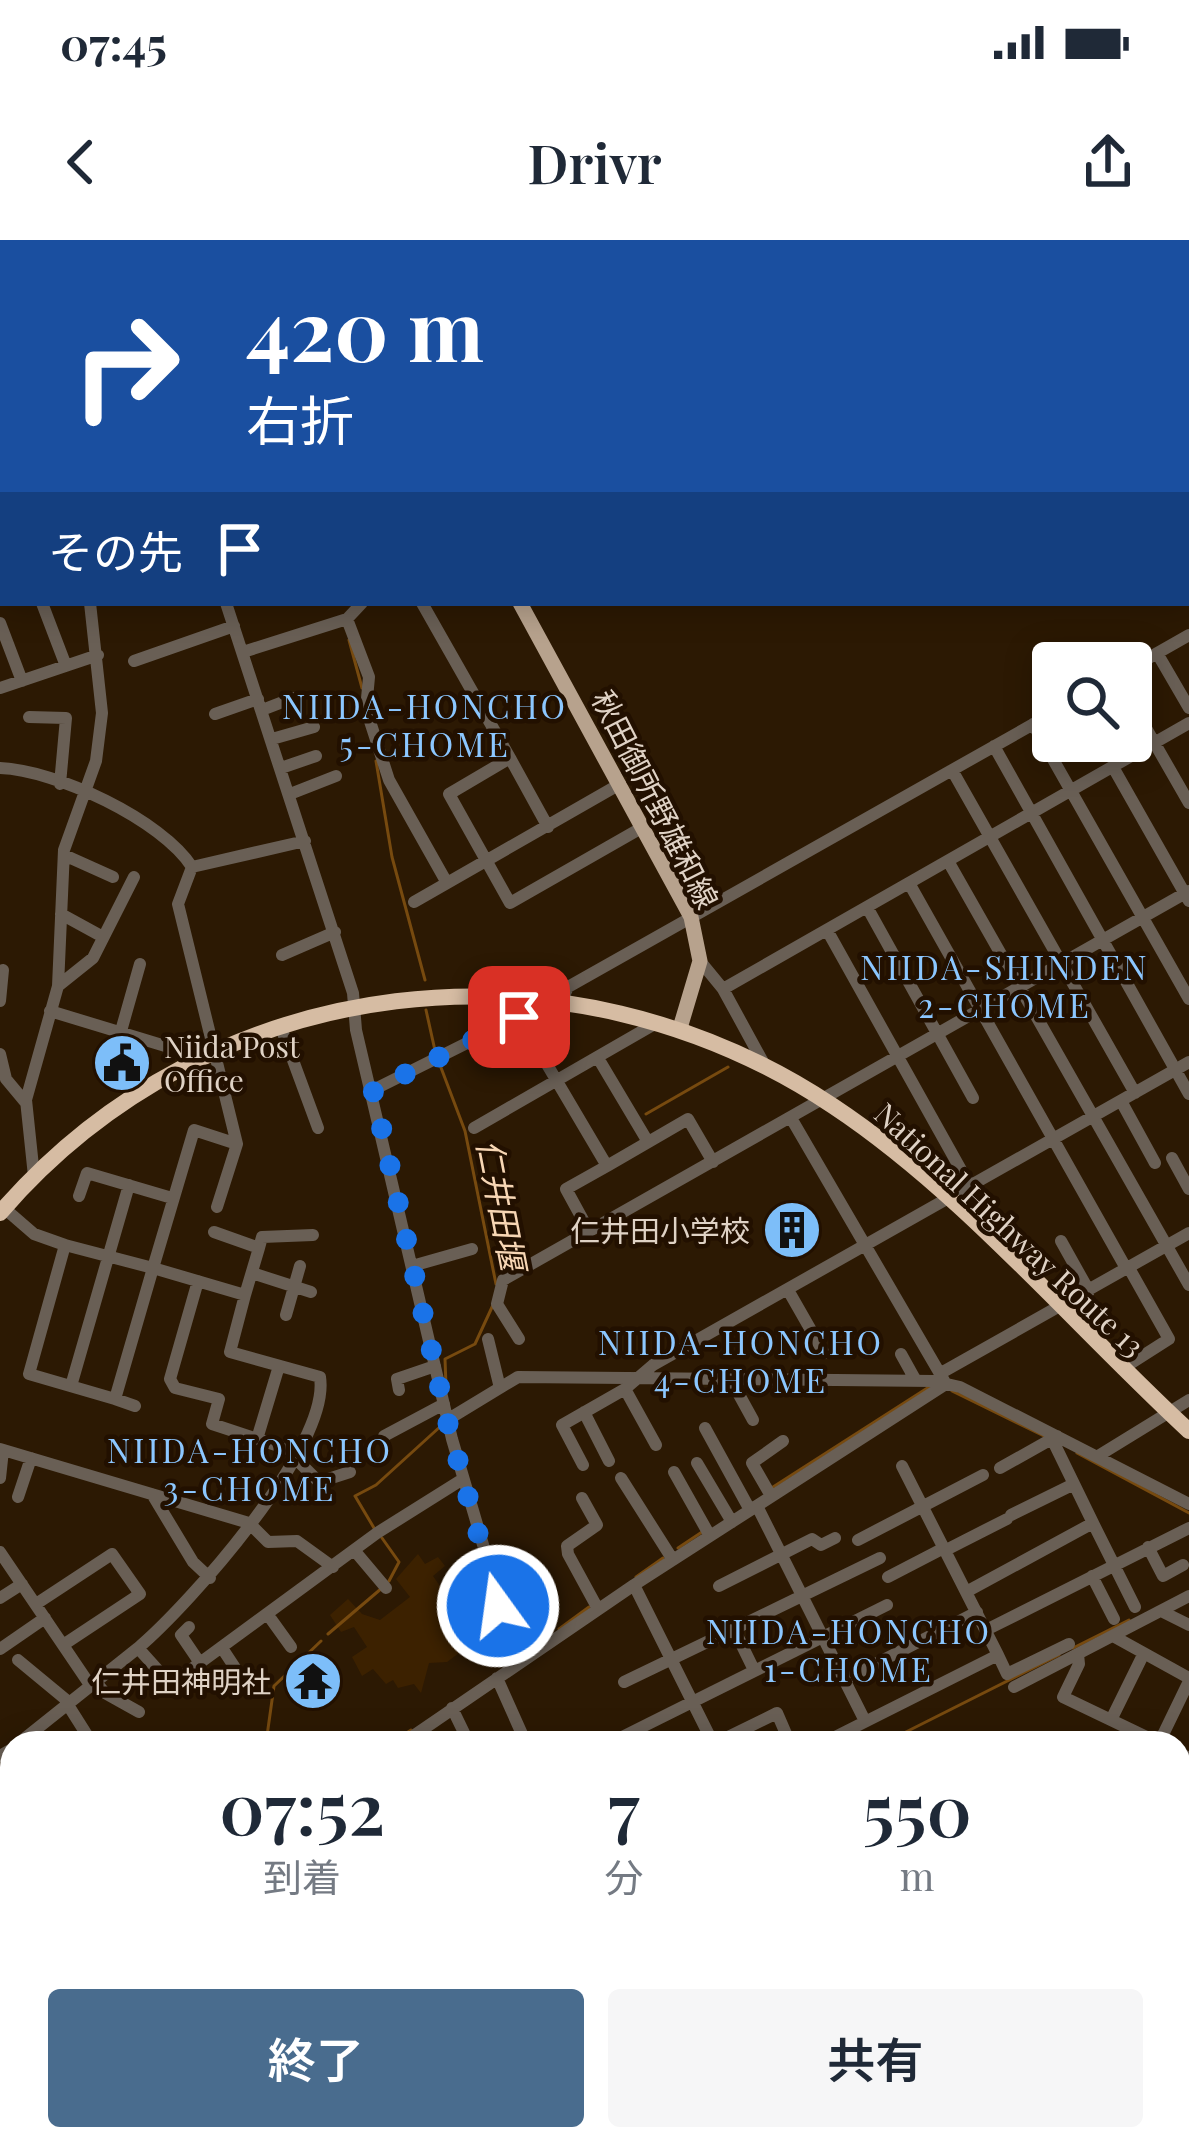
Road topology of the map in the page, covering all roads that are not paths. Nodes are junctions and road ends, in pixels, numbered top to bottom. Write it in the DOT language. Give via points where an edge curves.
graph roads {
  1 [pos="42,606"];
  2 [pos="90,606"];
  3 [pos="227,606"];
  4 [pos="359,606"];
  5 [pos="424,606"];
  6 [pos="522,606"];
  7 [pos="347,619"];
  8 [pos="0,623"];
  9 [pos="234,626"];
  10 [pos="1189,635"];
  11 [pos="243,652"];
  12 [pos="1157,652"];
  13 [pos="98,655"];
  14 [pos="1152,655"];
  15 [pos="134,662"];
  16 [pos="66,665"];
  17 [pos="22,682"];
  18 [pos="0,688"];
  19 [pos="293,698"];
  20 [pos="260,704"];
  21 [pos="1189,708"];
  22 [pos="215,714"];
  23 [pos="29,717"];
  24 [pos="1189,723"];
  25 [pos="1032,725"];
  26 [pos="314,727"];
  27 [pos="1152,738"];
  28 [pos="272,739"];
  29 [pos="1155,743"];
  30 [pos="994,746"];
  31 [pos="316,756"];
  32 [pos="510,758"];
  33 [pos="1055,762"];
  34 [pos="1113,767"];
  35 [pos="0,768"];
  36 [pos="281,768"];
  37 [pos="952,770"];
  38 [pos="336,776"];
  39 [pos="60,784"];
  40 [pos="620,784"];
  41 [pos="1071,791"];
  42 [pos="84,793"];
  43 [pos="290,794"];
  44 [pos="1189,803"];
  45 [pos="1031,814"];
  46 [pos="548,827"];
  47 [pos="643,827"];
  48 [pos="990,837"];
  49 [pos="305,841"];
  50 [pos="64,855"];
  51 [pos="487,860"];
  52 [pos="948,861"];
  53 [pos="192,867"];
  54 [pos="113,877"];
  55 [pos="134,877"];
  56 [pos="447,883"];
  57 [pos="909,883"];
  58 [pos="1188,895"];
  59 [pos="414,902"];
  60 [pos="867,907"];
  61 [pos="61,914"];
  62 [pos="691,917"];
  63 [pos="1142,917"];
  64 [pos="827,930"];
  65 [pos="335,932"];
  66 [pos="103,937"];
  67 [pos="1102,940"];
  68 [pos="282,955"];
  69 [pos="700,961"];
  70 [pos="1061,963"];
  71 [pos="140,964"];
  72 [pos="3,970"];
  73 [pos="58,986"];
  74 [pos="1020,986"];
  75 [pos="723,989"];
  76 [pos="539,999"];
  77 [pos="1189,999"];
  78 [pos="0,1000"];
  79 [pos="562,1000"];
  80 [pos="354,1006"];
  81 [pos="980,1009"];
  82 [pos="50,1011"];
  83 [pos="519,1017"];
  84 [pos="659,1022"];
  85 [pos="280,1025"];
  86 [pos="680,1028"];
  87 [pos="121,1031"];
  88 [pos="937,1033"];
  89 [pos="215,1050"];
  90 [pos="185,1052"];
  91 [pos="0,1054"];
  92 [pos="898,1055"];
  93 [pos="598,1058"];
  94 [pos="1189,1062"];
  95 [pos="764,1064"];
  96 [pos="1175,1070"];
  97 [pos="558,1081"];
  98 [pos="373,1090"];
  99 [pos="1135,1093"];
  100 [pos="1189,1094"];
  101 [pos="973,1097"];
  102 [pos="822,1098"];
  103 [pos="1121,1101"];
  104 [pos="26,1103"];
  105 [pos="1094,1116"];
  106 [pos="791,1118"];
  107 [pos="474,1128"];
  108 [pos="318,1129"];
  109 [pos="1053,1139"];
  110 [pos="648,1142"];
  111 [pos="237,1144"];
  112 [pos="1172,1158"];
  113 [pos="713,1162"];
  114 [pos="1155,1163"];
  115 [pos="607,1166"];
  116 [pos="34,1176"];
  117 [pos="129,1185"];
  118 [pos="970,1186"];
  119 [pos="1189,1189"];
  120 [pos="80,1196"];
  121 [pos="172,1198"];
  122 [pos="947,1199"];
  123 [pos="217,1207"];
  124 [pos="2,1210"];
  125 [pos="589,1231"];
  126 [pos="214,1232"];
  127 [pos="313,1234"];
  128 [pos="1189,1234"];
  129 [pos="1061,1241"];
  130 [pos="65,1245"];
  131 [pos="867,1245"];
  132 [pos="1167,1246"];
  133 [pos="259,1248"];
  134 [pos="472,1249"];
  135 [pos="109,1256"];
  136 [pos="412,1266"];
  137 [pos="300,1267"];
  138 [pos="153,1268"];
  139 [pos="1128,1269"];
  140 [pos="252,1273"];
  141 [pos="198,1281"];
  142 [pos="1189,1285"];
  143 [pos="294,1286"];
  144 [pos="788,1290"];
  145 [pos="1089,1291"];
  146 [pos="311,1292"];
  147 [pos="245,1295"];
  148 [pos="1058,1308"];
  149 [pos="286,1315"];
  150 [pos="488,1339"];
  151 [pos="519,1340"];
  152 [pos="824,1353"];
  153 [pos="901,1354"];
  154 [pos="279,1366"];
  155 [pos="435,1366"];
  156 [pos="1122,1370"];
  157 [pos="944,1379"];
  158 [pos="731,1380"];
  159 [pos="916,1381"];
  160 [pos="629,1384"];
  161 [pos="71,1386"];
  162 [pos="500,1388"];
  163 [pos="399,1390"];
  164 [pos="116,1399"];
  165 [pos="1189,1400"];
  166 [pos="444,1404"];
  167 [pos="135,1406"];
  168 [pos="584,1412"];
  169 [pos="1168,1412"];
  170 [pos="447,1420"];
  171 [pos="753,1420"];
  172 [pos="705,1428"];
  173 [pos="1189,1431"];
  174 [pos="384,1436"];
  175 [pos="257,1439"];
  176 [pos="1056,1439"];
  177 [pos="783,1441"];
  178 [pos="656,1445"];
  179 [pos="2,1449"];
  180 [pos="298,1455"];
  181 [pos="1098,1456"];
  182 [pos="31,1458"];
  183 [pos="609,1461"];
  184 [pos="697,1462"];
  185 [pos="583,1466"];
  186 [pos="902,1466"];
  187 [pos="1000,1468"];
  188 [pos="350,1472"];
  189 [pos="674,1472"];
  190 [pos="983,1475"];
  191 [pos="0,1478"];
  192 [pos="621,1478"];
  193 [pos="463,1479"];
  194 [pos="1074,1484"];
  195 [pos="151,1493"];
  196 [pos="772,1496"];
  197 [pos="18,1498"];
  198 [pos="582,1498"];
  199 [pos="1189,1504"];
  200 [pos="922,1506"];
  201 [pos="753,1508"];
  202 [pos="249,1522"];
  203 [pos="732,1522"];
  204 [pos="1093,1522"];
  205 [pos="1189,1528"];
  206 [pos="710,1536"];
  207 [pos="835,1538"];
  208 [pos="858,1540"];
  209 [pos="1148,1547"];
  210 [pos="944,1549"];
  211 [pos="353,1550"];
  212 [pos="0,1552"];
  213 [pos="781,1555"];
  214 [pos="880,1558"];
  215 [pos="673,1560"];
  216 [pos="1114,1564"];
  217 [pos="1183,1564"];
  218 [pos="333,1567"];
  219 [pos="888,1576"];
  220 [pos="1092,1576"];
  221 [pos="210,1578"];
  222 [pos="22,1584"];
  223 [pos="634,1585"];
  224 [pos="384,1586"];
  225 [pos="718,1586"];
  226 [pos="966,1592"];
  227 [pos="801,1595"];
  228 [pos="1189,1596"];
  229 [pos="0,1598"];
  230 [pos="36,1604"];
  231 [pos="887,1605"];
  232 [pos="498,1606"];
  233 [pos="1135,1607"];
  234 [pos="598,1610"];
  235 [pos="1161,1611"];
  236 [pos="976,1612"];
  237 [pos="268,1615"];
  238 [pos="45,1618"];
  239 [pos="1114,1619"];
  240 [pos="460,1620"];
  241 [pos="1189,1625"];
  242 [pos="189,1627"];
  243 [pos="734,1629"];
  244 [pos="986,1630"];
  245 [pos="822,1636"];
  246 [pos="1113,1636"];
  247 [pos="63,1646"];
  248 [pos="291,1647"];
  249 [pos="138,1648"];
  250 [pos="222,1648"];
  251 [pos="0,1649"];
  252 [pos="1074,1649"];
  253 [pos="998,1655"];
  254 [pos="1143,1655"];
  255 [pos="18,1660"];
  256 [pos="672,1661"];
  257 [pos="200,1664"];
  258 [pos="518,1664"];
  259 [pos="754,1670"];
  260 [pos="497,1678"];
  261 [pos="1189,1679"];
  262 [pos="844,1680"];
  263 [pos="624,1682"];
  264 [pos="93,1683"];
  265 [pos="245,1683"];
  266 [pos="1014,1687"];
  267 [pos="692,1701"];
  268 [pos="69,1704"];
  269 [pos="452,1708"];
  270 [pos="139,1712"];
  271 [pos="1111,1720"];
  272 [pos="865,1721"];
  273 [pos="34,1731"];
  274 [pos="85,1731"];
  275 [pos="420,1731"];
  276 [pos="464,1731"];
  277 [pos="521,1731"];
  278 [pos="633,1731"];
  279 [pos="708,1731"];
  280 [pos="739,1731"];
  281 [pos="785,1731"];
  282 [pos="846,1731"];
  283 [pos="1134,1731"];
  284 [pos="1165,1731"];
  1 -- 16 [label="street"];
  2 -- 13 [label="street"];
  3 -- 9 [label="street"];
  4 -- 7 [label="street"];
  5 -- 32 [label="street"];
  6 -- 40 [label="main road, 秋田御所野雄和線"];
  7 -- 11 [label="street"];
  7 -- 56 [label="street" via="369,677 366,709 388,780"];
  8 -- 17 [label="street"];
  9 -- 11 [label="street"];
  9 -- 15 [label="street"];
  10 -- 12 [label="street"];
  11 -- 20 [label="street"];
  12 -- 14 [label="street"];
  12 -- 21 [label="street"];
  13 -- 16 [label="street"];
  13 -- 42 [label="street" via="102,713"];
  16 -- 17 [label="street"];
  17 -- 18 [label="street"];
  19 -- 20 [label="street"];
  20 -- 22 [label="street"];
  20 -- 28 [label="street"];
  23 -- 39 [label="street" via="66,718"];
  24 -- 29 [label="street"];
  25 -- 30 [label="street"];
  26 -- 28 [label="street"];
  27 -- 29 [label="street"];
  28 -- 36 [label="street"];
  29 -- 34 [label="street"];
  29 -- 44 [label="street"];
  30 -- 37 [label="street"];
  30 -- 45 [label="street"];
  31 -- 36 [label="street"];
  32 -- 46 [label="street"];
  32 -- 51 [label="street" via="449,794"];
  33 -- 41 [label="street"];
  34 -- 41 [label="street"];
  34 -- 58 [label="street"];
  35 -- 39 [label="street"];
  36 -- 43 [label="street"];
  37 -- 48 [label="street"];
  37 -- 62 [label="street"];
  38 -- 43 [label="street"];
  39 -- 42 [label="street"];
  40 -- 46 [label="street"];
  40 -- 47 [label="main road, 秋田御所野雄和線"];
  41 -- 45 [label="street"];
  41 -- 63 [label="street"];
  42 -- 50 [label="street"];
  42 -- 53 [label="street" via="167,836"];
  43 -- 49 [label="street"];
  45 -- 48 [label="street"];
  45 -- 67 [label="street"];
  46 -- 51 [label="street"];
  47 -- 51 [label="street" via="510,903"];
  47 -- 62 [label="main road, 秋田御所野雄和線"];
  48 -- 52 [label="street"];
  48 -- 70 [label="street"];
  49 -- 53 [label="street"];
  49 -- 65 [label="street"];
  50 -- 54 [label="street"];
  50 -- 61 [label="street"];
  51 -- 56 [label="street"];
  52 -- 57 [label="street"];
  52 -- 74 [label="street"];
  53 -- 89 [label="street" via="178,904"];
  55 -- 66 [label="street"];
  56 -- 59 [label="street"];
  57 -- 60 [label="street"];
  57 -- 81 [label="street"];
  58 -- 63 [label="street"];
  60 -- 64 [label="street"];
  60 -- 88 [label="street"];
  61 -- 66 [label="street"];
  61 -- 73 [label="street"];
  62 -- 69 [label="main road, 秋田御所野雄和線"];
  62 -- 79 [label="street" via="568,987"];
  63 -- 67 [label="street"];
  63 -- 77 [label="street"];
  64 -- 75 [label="street"];
  64 -- 92 [label="street"];
  65 -- 68 [label="street"];
  65 -- 80 [label="street"];
  66 -- 73 [label="street" via="93,958"];
  67 -- 70 [label="street"];
  67 -- 96 [label="street"];
  69 -- 75 [label="street"];
  69 -- 86 [label="main road, 秋田御所野雄和線"];
  70 -- 74 [label="street"];
  70 -- 99 [label="street"];
  71 -- 87 [label="street"];
  72 -- 78 [label="street"];
  73 -- 82 [label="street"];
  74 -- 81 [label="street"];
  74 -- 105 [label="street"];
  75 -- 95 [label="street"];
  76 -- 79 [label="highway, National Highway Route 13"];
  76 -- 80 [label="highway, National Highway Route 13"];
  76 -- 83 [label="street"];
  79 -- 84 [label="highway, National Highway Route 13"];
  80 -- 85 [label="highway, National Highway Route 13"];
  80 -- 98 [label="street"];
  81 -- 88 [label="street"];
  81 -- 109 [label="street"];
  82 -- 87 [label="street"];
  82 -- 104 [label="street"];
  83 -- 97 [label="street"];
  83 -- 98 [label="street"];
  84 -- 86 [label="highway, National Highway Route 13"];
  84 -- 93 [label="street"];
  85 -- 89 [label="highway, National Highway Route 13"];
  85 -- 108 [label="street"];
  86 -- 95 [label="highway, National Highway Route 13"];
  87 -- 90 [label="street"];
  88 -- 92 [label="street"];
  88 -- 101 [label="street"];
  89 -- 111 [label="street"];
  89 -- 116 [label="highway, National Highway Route 13" via="123,1103"];
  91 -- 104 [label="street" via="6,1079"];
  92 -- 102 [label="street"];
  92 -- 118 [label="street"];
  93 -- 97 [label="street"];
  93 -- 110 [label="street"];
  94 -- 96 [label="street"];
  95 -- 102 [label="highway, National Highway Route 13"];
  96 -- 99 [label="street"];
  96 -- 100 [label="street"];
  97 -- 107 [label="street"];
  97 -- 115 [label="street"];
  98 -- 136 [label="street"];
  99 -- 103 [label="street"];
  102 -- 106 [label="street"];
  102 -- 122 [label="highway, National Highway Route 13"];
  103 -- 105 [label="street"];
  103 -- 114 [label="street"];
  104 -- 116 [label="street"];
  105 -- 109 [label="street"];
  105 -- 132 [label="street"];
  106 -- 113 [label="street"];
  106 -- 131 [label="street"];
  109 -- 118 [label="street"];
  109 -- 139 [label="street"];
  110 -- 113 [label="street" via="688,1119"];
  110 -- 115 [label="street"];
  111 -- 121 [label="street" via="194,1130"];
  111 -- 123 [label="street"];
  112 -- 119 [label="street"];
  113 -- 125 [label="street"];
  115 -- 125 [label="street" via="566,1189"];
  116 -- 124 [label="highway, National Highway Route 13"];
  117 -- 120 [label="street" via="87,1173"];
  117 -- 121 [label="street"];
  117 -- 135 [label="street"];
  118 -- 122 [label="street"];
  121 -- 138 [label="street"];
  122 -- 131 [label="street"];
  122 -- 148 [label="highway, National Highway Route 13"];
  124 -- 130 [label="street"];
  125 -- 151 [label="street" via="502,1280 496,1304"];
  126 -- 133 [label="street"];
  127 -- 133 [label="street" via="262,1238"];
  128 -- 132 [label="street"];
  129 -- 145 [label="street"];
  130 -- 135 [label="street"];
  130 -- 161 [label="street" via="29,1374"];
  131 -- 144 [label="street"];
  131 -- 157 [label="street"];
  132 -- 139 [label="street"];
  132 -- 142 [label="street"];
  133 -- 140 [label="street"];
  134 -- 136 [label="street"];
  135 -- 138 [label="street"];
  135 -- 161 [label="street"];
  136 -- 155 [label="street"];
  137 -- 143 [label="street"];
  138 -- 141 [label="street"];
  138 -- 164 [label="street"];
  139 -- 145 [label="street"];
  139 -- 156 [label="street" via="1169,1340"];
  140 -- 143 [label="street"];
  140 -- 147 [label="street"];
  141 -- 147 [label="street"];
  141 -- 175 [label="street" via="170,1379 175,1388 219,1399 212,1424"];
  143 -- 146 [label="street"];
  143 -- 149 [label="street"];
  144 -- 152 [label="street"];
  144 -- 160 [label="street"];
  145 -- 148 [label="street"];
  147 -- 154 [label="street" via="230,1352"];
  148 -- 156 [label="highway, National Highway Route 13"];
  148 -- 157 [label="street"];
  150 -- 162 [label="street"];
  153 -- 159 [label="street"];
  154 -- 175 [label="street"];
  154 -- 180 [label="street" via="320,1377 318,1413"];
  155 -- 163 [label="street" via="397,1379"];
  155 -- 166 [label="street"];
  156 -- 169 [label="highway, National Highway Route 13"];
  157 -- 159 [label="street"];
  157 -- 176 [label="street"];
  157 -- 196 [label="street"];
  158 -- 159 [label="street"];
  158 -- 160 [label="street"];
  158 -- 171 [label="street"];
  160 -- 162 [label="street" via="518,1376"];
  160 -- 168 [label="street"];
  160 -- 178 [label="street"];
  161 -- 164 [label="street"];
  162 -- 170 [label="street"];
  164 -- 167 [label="street"];
  165 -- 169 [label="street"];
  166 -- 170 [label="street"];
  166 -- 174 [label="street"];
  168 -- 183 [label="street"];
  168 -- 185 [label="street" via="562,1425"];
  169 -- 173 [label="highway, National Highway Route 13"];
  169 -- 181 [label="street"];
  170 -- 193 [label="street"];
  172 -- 201 [label="street"];
  175 -- 180 [label="street"];
  176 -- 181 [label="street"];
  176 -- 187 [label="street"];
  176 -- 194 [label="street"];
  177 -- 196 [label="street" via="752,1463"];
  179 -- 182 [label="street"];
  179 -- 191 [label="street"];
  180 -- 188 [label="street" via="319,1482"];
  180 -- 202 [label="street"];
  181 -- 199 [label="street"];
  182 -- 195 [label="street"];
  182 -- 197 [label="street"];
  184 -- 203 [label="street"];
  186 -- 200 [label="street"];
  189 -- 206 [label="street"];
  190 -- 200 [label="street"];
  192 -- 215 [label="street"];
  193 -- 211 [label="street"];
  193 -- 232 [label="street"];
  194 -- 204 [label="street"];
  194 -- 210 [label="street"];
  195 -- 202 [label="street"];
  195 -- 221 [label="street"];
  196 -- 201 [label="street"];
  198 -- 234 [label="street" via="597,1525 567,1546 568,1554"];
  200 -- 208 [label="street"];
  200 -- 210 [label="street"];
  201 -- 203 [label="street"];
  201 -- 213 [label="street"];
  202 -- 218 [label="street" via="268,1541 297,1541"];
  202 -- 221 [label="street"];
  203 -- 206 [label="street"];
  204 -- 216 [label="street"];
  204 -- 226 [label="street"];
  205 -- 209 [label="street"];
  206 -- 215 [label="street"];
  207 -- 213 [label="street"];
  209 -- 216 [label="street"];
  209 -- 217 [label="street" via="1163,1576"];
  210 -- 219 [label="street"];
  210 -- 226 [label="street"];
  211 -- 218 [label="street"];
  211 -- 224 [label="street"];
  212 -- 222 [label="street"];
  213 -- 225 [label="street"];
  213 -- 227 [label="street"];
  214 -- 227 [label="street"];
  215 -- 223 [label="street"];
  216 -- 220 [label="street"];
  216 -- 233 [label="street"];
  218 -- 237 [label="street"];
  220 -- 239 [label="street"];
  220 -- 244 [label="street"];
  221 -- 249 [label="street"];
  222 -- 229 [label="street"];
  222 -- 230 [label="street"];
  223 -- 234 [label="street"];
  223 -- 256 [label="street"];
  226 -- 236 [label="street"];
  227 -- 243 [label="street"];
  227 -- 245 [label="street"];
  228 -- 235 [label="street"];
  230 -- 238 [label="street"];
  230 -- 247 [label="street" via="112,1554 140,1594"];
  231 -- 245 [label="street"];
  232 -- 240 [label="street"];
  232 -- 258 [label="street"];
  234 -- 258 [label="street"];
  235 -- 241 [label="street"];
  235 -- 246 [label="street"];
  236 -- 244 [label="street"];
  236 -- 262 [label="street"];
  237 -- 248 [label="street"];
  237 -- 250 [label="street"];
  238 -- 247 [label="street"];
  238 -- 251 [label="street"];
  242 -- 257 [label="street" via="182,1635"];
  243 -- 256 [label="street"];
  243 -- 259 [label="street"];
  244 -- 253 [label="street"];
  245 -- 259 [label="street"];
  245 -- 262 [label="street"];
  246 -- 252 [label="street"];
  246 -- 254 [label="street"];
  247 -- 264 [label="street"];
  249 -- 257 [label="street" via="172,1681"];
  249 -- 264 [label="street"];
  250 -- 257 [label="street"];
  250 -- 265 [label="street"];
  252 -- 253 [label="street" via="1007,1674"];
  252 -- 266 [label="street"];
  252 -- 271 [label="street" via="1079,1664 1063,1696"];
  253 -- 272 [label="street"];
  254 -- 261 [label="street"];
  254 -- 271 [label="street"];
  255 -- 268 [label="street"];
  256 -- 263 [label="street"];
  256 -- 267 [label="street"];
  258 -- 260 [label="street"];
  259 -- 267 [label="street"];
  260 -- 269 [label="street"];
  260 -- 277 [label="street"];
  261 -- 284 [label="street"];
  262 -- 272 [label="street"];
  264 -- 268 [label="street"];
  264 -- 270 [label="street"];
  267 -- 278 [label="street"];
  267 -- 279 [label="street"];
  268 -- 273 [label="street"];
  268 -- 274 [label="street"];
  269 -- 275 [label="street"];
  269 -- 276 [label="street"];
  271 -- 283 [label="street"];
  272 -- 282 [label="street"];
  280 -- 281 [label="street" via="777,1713"];
}
